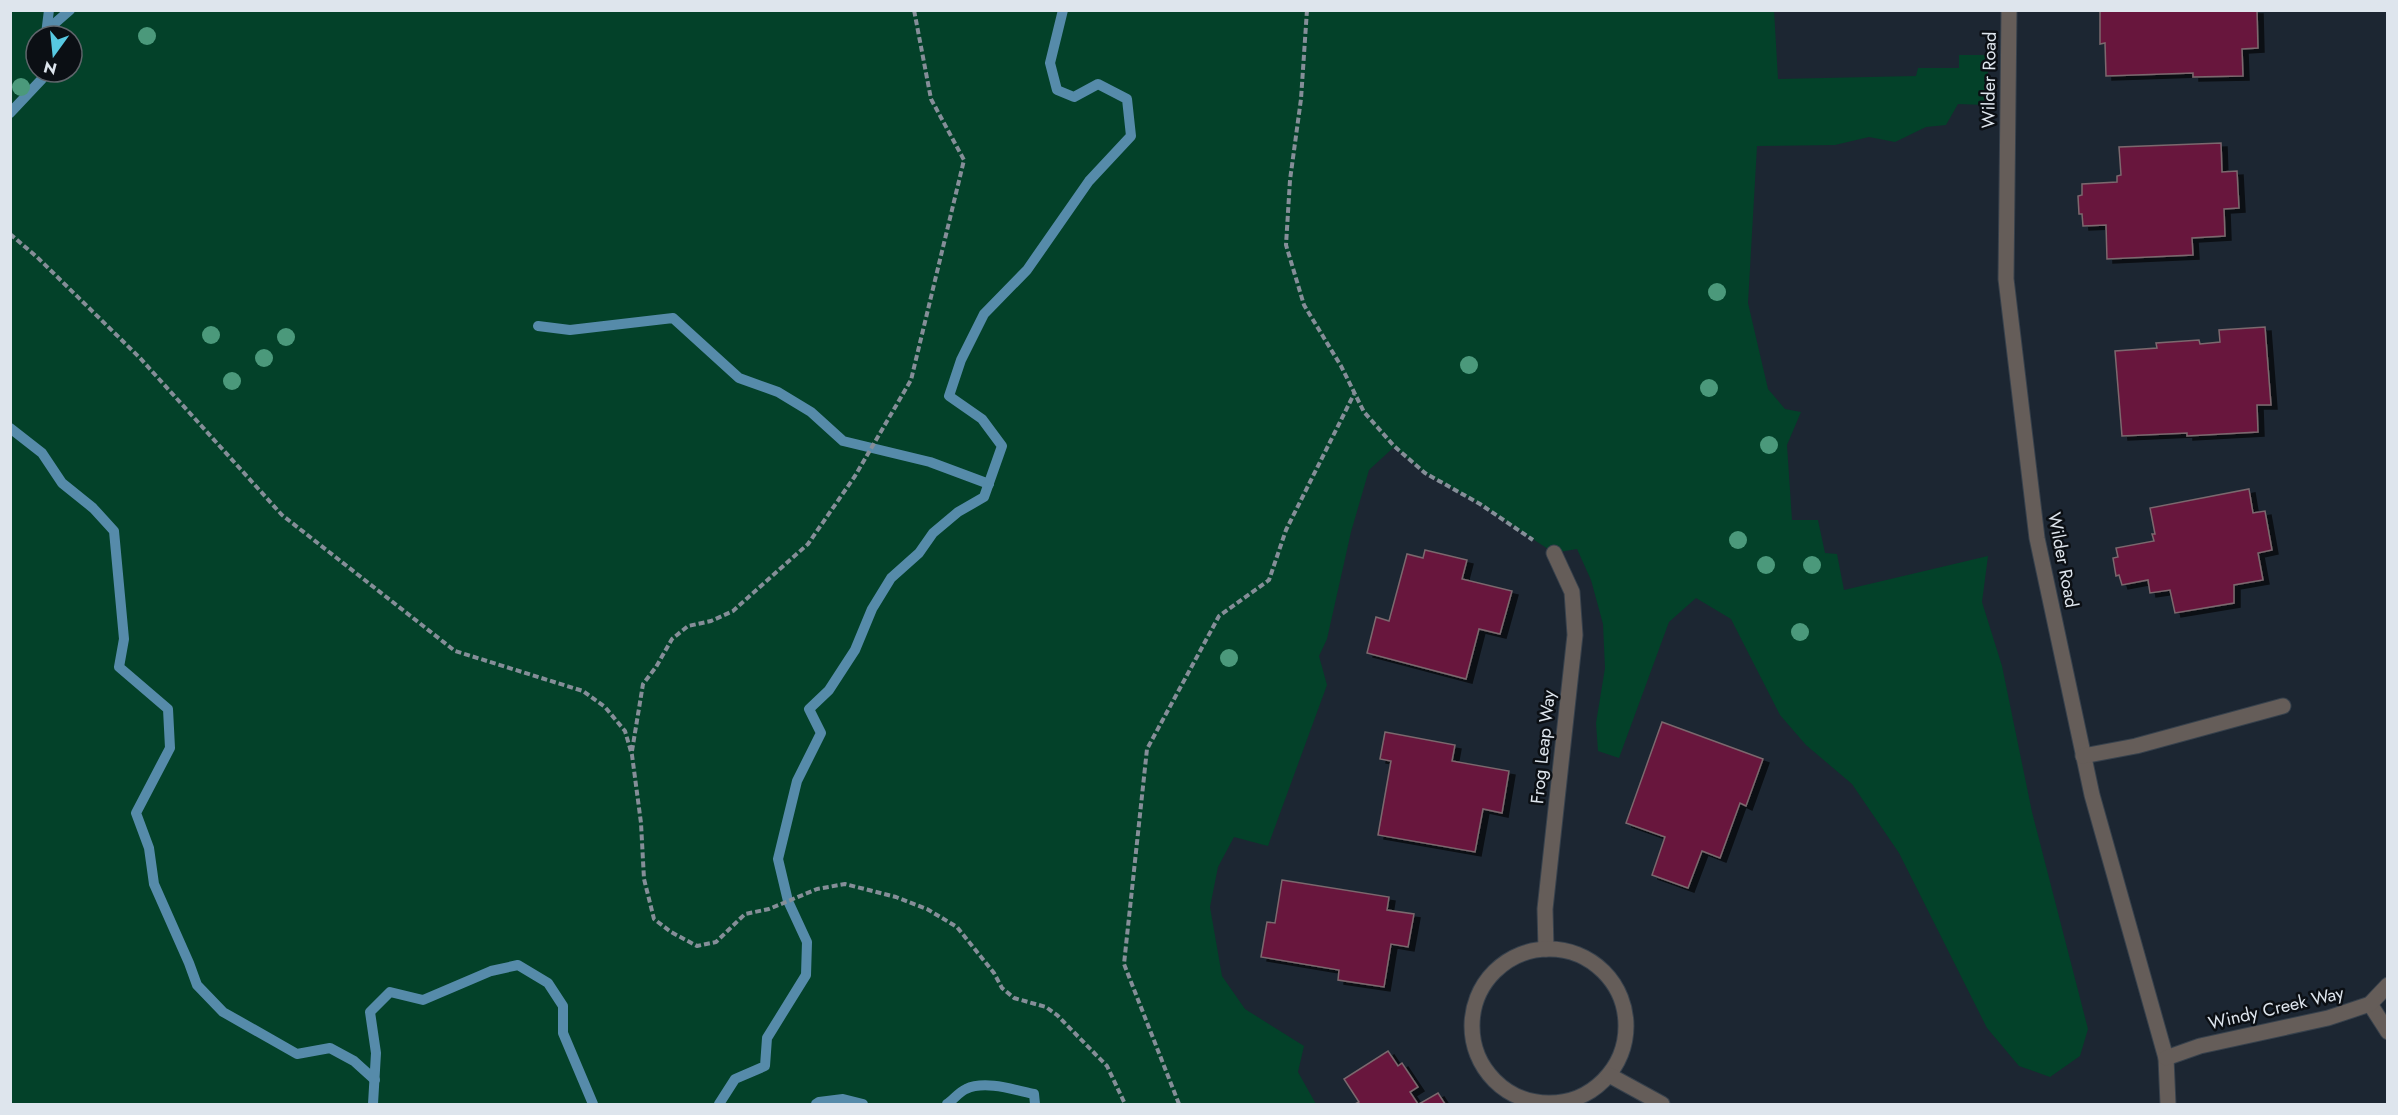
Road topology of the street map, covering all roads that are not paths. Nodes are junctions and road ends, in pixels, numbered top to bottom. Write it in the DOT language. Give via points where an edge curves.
graph roads {
  1 [pos="2009,10"];
  2 [pos="1554,553"];
  3 [pos="2283,706"];
  4 [pos="2083,756"];
  5 [pos="1546,949"];
  6 [pos="2388,985"];
  7 [pos="2370,1004"];
  8 [pos="2388,1032"];
  9 [pos="2166,1058"];
  10 [pos="1609,1075"];
  11 [pos="1662,1104"];
  12 [pos="2168,1104"];
  1 -- 4 [label="street, Wilder Road" via="2006,279 2037,538"];
  2 -- 5 [label="street, Frog Leap Way" via="1572,592 1575,635 1545,909"];
  3 -- 4 [label="street" via="2136,746"];
  4 -- 9 [label="street, Wilder Road"];
  5 -- 10 [label="street" via="1571,952 1594,963 1612,981 1623,1004 1627,1029 1621,1053"];
  5 -- 10 [label="street" via="1523,953 1502,964 1486,981 1475,1002 1475,1049 1485,1070 1522,1099 1546,1103 1569,1101 1591,1091"];
  6 -- 7 [label="street, Windy Creek Way"];
  7 -- 8 [label="street"];
  7 -- 9 [label="street, Windy Creek Way"];
  9 -- 12 [label="street, Wilder Road"];
  10 -- 11 [label="street"];
}
